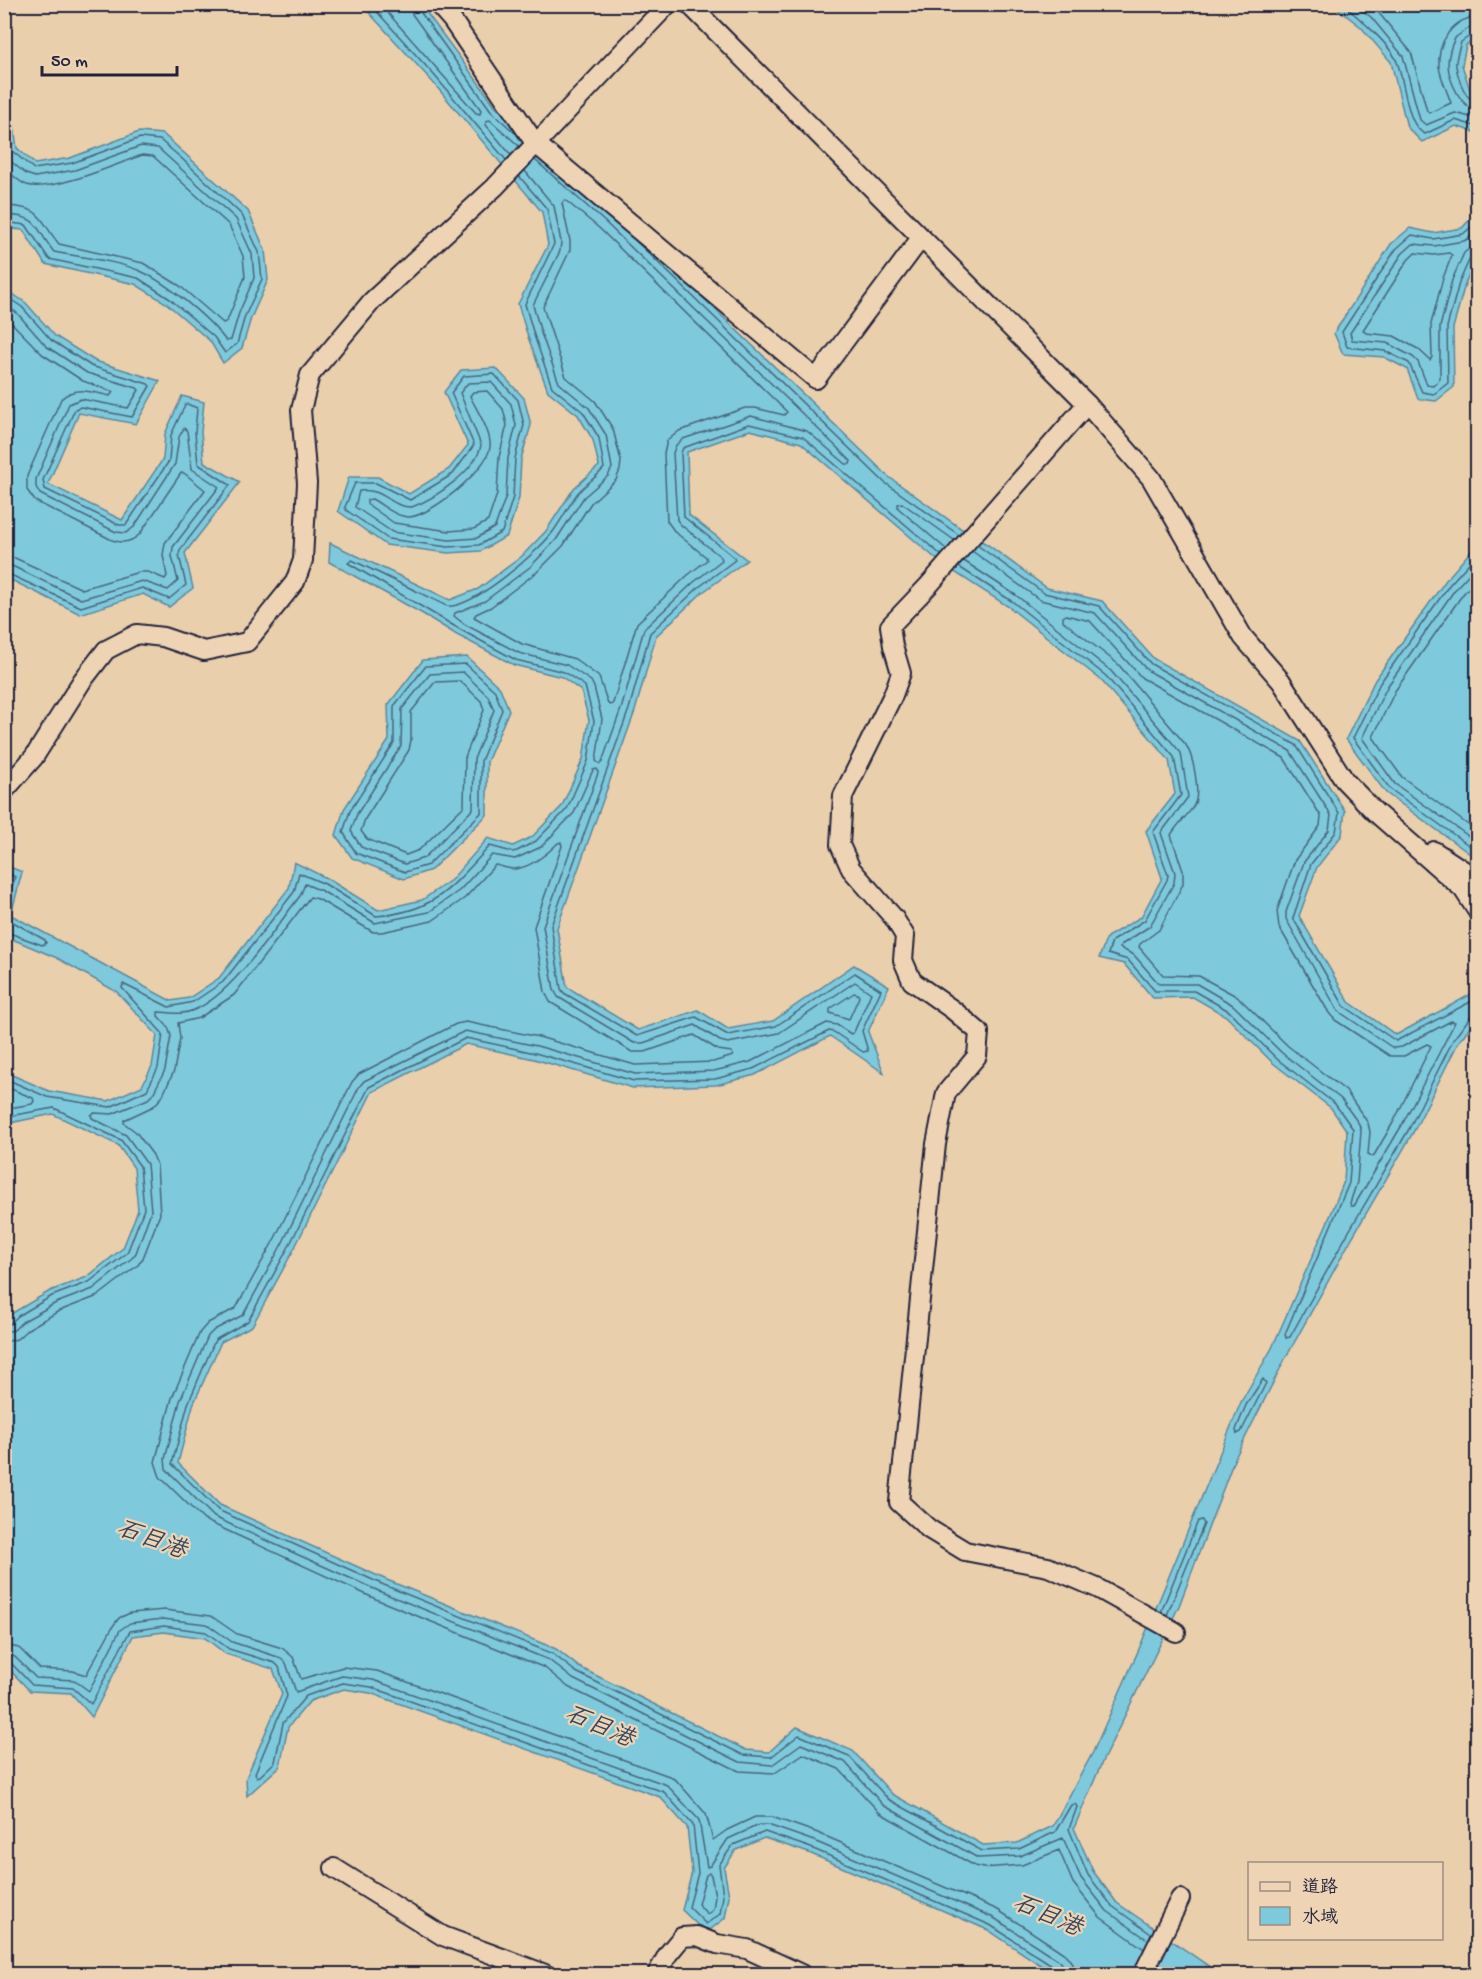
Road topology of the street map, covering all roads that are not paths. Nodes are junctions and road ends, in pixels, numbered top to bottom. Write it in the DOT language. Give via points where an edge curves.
graph roads {
  1 [pos="438,4"];
  2 [pos="668,4"];
  3 [pos="689,4"];
  4 [pos="536,143"];
  5 [pos="921,238"];
  6 [pos="1087,404"];
  7 [pos="4,791"];
  8 [pos="1375,812"];
  9 [pos="1478,880"];
  10 [pos="1478,912"];
  11 [pos="1176,1632"];
  12 [pos="334,1869"];
  13 [pos="1180,1899"];
  14 [pos="545,1974"];
  15 [pos="657,1974"];
  16 [pos="801,1974"];
  17 [pos="1143,1974"];
  1 -- 4 [label="street"];
  2 -- 4 [label="street"];
  3 -- 5 [label="street"];
  4 -- 5 [label="street" via="816,379"];
  4 -- 7 [label="street" via="495,187 372,301 310,375 301,410 307,483 303,560 295,582 247,642 204,651 163,637 137,634 106,650 34,757"];
  5 -- 6 [label="street"];
  6 -- 8 [label="street" via="1151,478 1243,637 1281,681 1345,781"];
  6 -- 11 [label="street" via="890,626 901,674 843,796 840,845 851,869 905,936 903,960 912,981 979,1032 977,1056 946,1093 936,1144 899,1502 929,1529 965,1551 1048,1567 1097,1588"];
  8 -- 9 [label="street"];
  8 -- 10 [label="street" via="1463,889"];
  12 -- 14 [label="street" via="443,1936"];
  13 -- 17 [label="street"];
  15 -- 16 [label="street" via="682,1937 697,1936 747,1949"];
}
